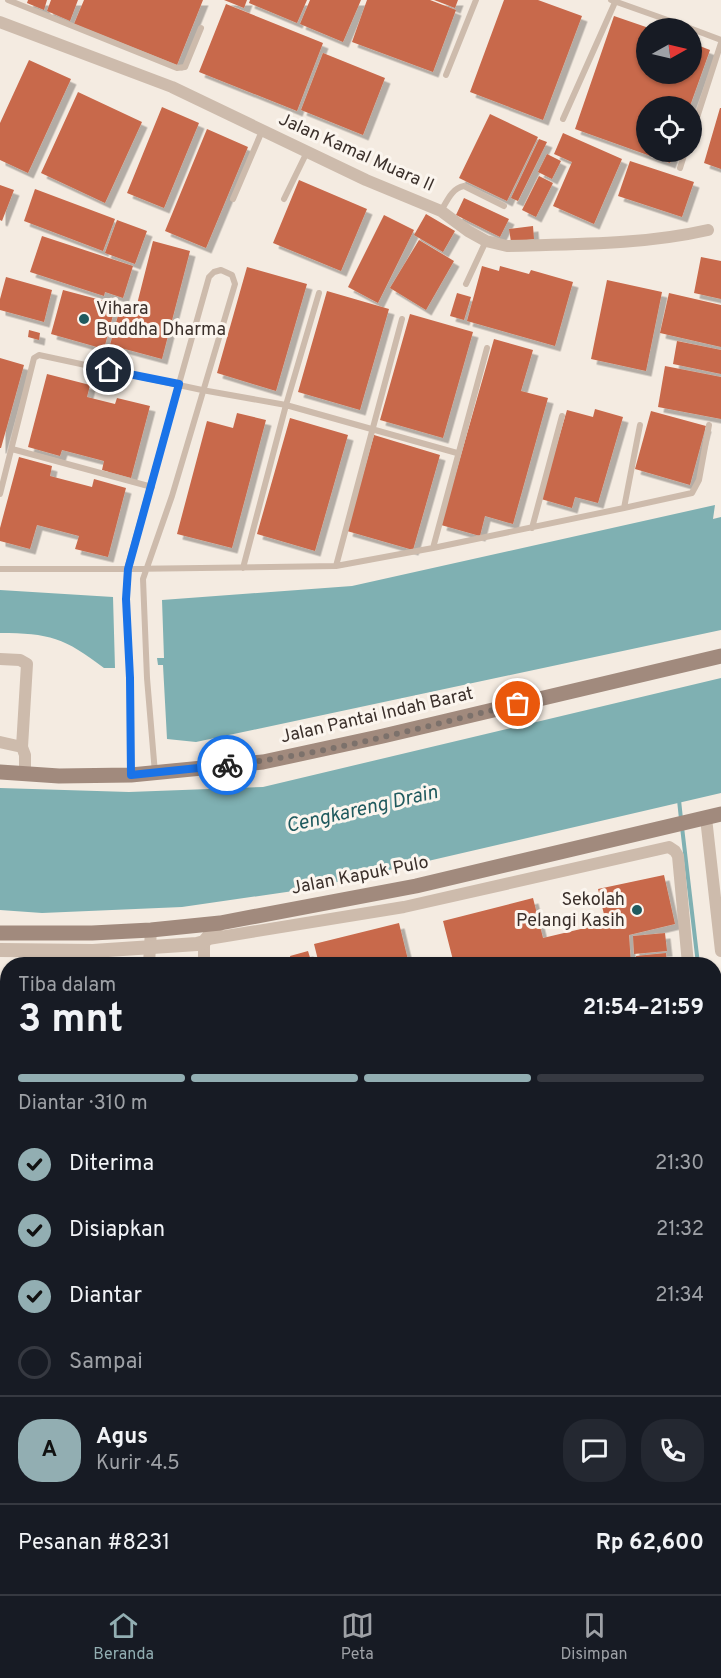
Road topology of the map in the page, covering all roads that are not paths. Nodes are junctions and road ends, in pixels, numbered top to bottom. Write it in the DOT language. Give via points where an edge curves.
graph roads {
  1 [pos="8,0"];
  2 [pos="476,0"];
  3 [pos="614,0"];
  4 [pos="662,18"];
  5 [pos="0,22"];
  6 [pos="201,28"];
  7 [pos="702,33"];
  8 [pos="721,41"];
  9 [pos="446,75"];
  10 [pos="702,101"];
  11 [pos="564,119"];
  12 [pos="262,130"];
  13 [pos="308,152"];
  14 [pos="682,162"];
  15 [pos="680,168"];
  16 [pos="233,199"];
  17 [pos="284,199"];
  18 [pos="504,206"];
  19 [pos="441,211"];
  20 [pos="708,230"];
  21 [pos="486,241"];
  22 [pos="466,284"];
  23 [pos="319,293"];
  24 [pos="402,319"];
  25 [pos="487,348"];
  26 [pos="179,384"];
  27 [pos="202,390"];
  28 [pos="286,405"];
  29 [pos="562,416"];
  30 [pos="640,425"];
  31 [pos="709,425"];
  32 [pos="373,429"];
  33 [pos="12,449"];
  34 [pos="457,453"];
  35 [pos="152,487"];
  36 [pos="0,494"];
  37 [pos="624,508"];
  38 [pos="532,528"];
  39 [pos="433,548"];
  40 [pos="336,566"];
  41 [pos="243,567"];
  42 [pos="0,569"];
  43 [pos="128,569"];
  44 [pos="147,569"];
  45 [pos="721,656"];
  46 [pos="0,658"];
  47 [pos="0,742"];
  48 [pos="22,747"];
  49 [pos="0,772"];
  50 [pos="25,774"];
  51 [pos="155,774"];
  52 [pos="131,775"];
  53 [pos="713,816"];
  54 [pos="220,923"];
  55 [pos="151,930"];
  56 [pos="0,933"];
  57 [pos="206,940"];
  58 [pos="150,949"];
  59 [pos="0,950"];
  60 [pos="721,951"];
  61 [pos="149,957"];
  62 [pos="205,957"];
  63 [pos="687,957"];
  1 -- 6 [label="lane" via="177,68 185,67"];
  2 -- 9 [label="lane"];
  3 -- 4 [label="lane"];
  3 -- 11 [label="lane"];
  5 -- 12 [label="street, Jalan Kamal Muara II" via="172,87"];
  7 -- 8 [label="lane"];
  8 -- 10 [label="lane"];
  12 -- 13 [label="street, Jalan Kamal Muara II"];
  12 -- 16 [label="lane"];
  13 -- 17 [label="lane"];
  13 -- 19 [label="street, Jalan Kamal Muara II"];
  14 -- 15 [label="lane"];
  18 -- 19 [label="lane" via="464,186 452,193"];
  19 -- 21 [label="street, Jalan Kamal Muara II"];
  20 -- 21 [label="street, Jalan Kamal Muara II" via="674,238 587,244 507,246"];
  21 -- 22 [label="lane"];
  23 -- 28 [label="lane"];
  24 -- 32 [label="lane"];
  25 -- 34 [label="lane"];
  26 -- 27 [label="lane"];
  26 -- 27 [label="lane" via="209,277 214,272 228,271 235,284"];
  26 -- 33 [label="lane" via="37,356"];
  26 -- 35 [label="lane"];
  27 -- 28 [label="lane"];
  27 -- 44 [label="lane"];
  28 -- 32 [label="lane"];
  28 -- 41 [label="lane"];
  29 -- 38 [label="lane"];
  30 -- 37 [label="lane"];
  31 -- 37 [label="lane" via="699,480 692,492"];
  32 -- 34 [label="lane"];
  32 -- 40 [label="lane"];
  33 -- 35 [label="lane"];
  33 -- 36 [label="lane"];
  34 -- 39 [label="lane"];
  35 -- 43 [label="lane"];
  37 -- 38 [label="lane"];
  38 -- 39 [label="lane"];
  39 -- 40 [label="lane"];
  40 -- 41 [label="lane"];
  41 -- 44 [label="lane"];
  42 -- 43 [label="lane"];
  43 -- 44 [label="lane"];
  43 -- 52 [label="lane"];
  44 -- 51 [label="lane" via="143,600"];
  45 -- 51 [label="main road, Jalan Pantai Indah Barat" via="263,762"];
  46 -- 48 [label="street" via="27,664"];
  47 -- 48 [label="street"];
  48 -- 50 [label="street" via="26,755"];
  49 -- 50 [label="main road, Jalan Pantai Indah Barat"];
  50 -- 52 [label="main road, Jalan Pantai Indah Barat"];
  51 -- 52 [label="main road, Jalan Pantai Indah Barat"];
  53 -- 54 [label="main road, Jalan Kapuk Pulo" via="416,886"];
  53 -- 60 [label="street"];
  54 -- 55 [label="main road, Jalan Kapuk Pulo"];
  54 -- 57 [label="street"];
  55 -- 56 [label="main road, Jalan Kapuk Pulo"];
  55 -- 58 [label="street"];
  57 -- 58 [label="street"];
  57 -- 62 [label="street"];
  57 -- 63 [label="street" via="404,908 669,847 678,856"];
  58 -- 59 [label="street"];
  58 -- 61 [label="street"];
}
